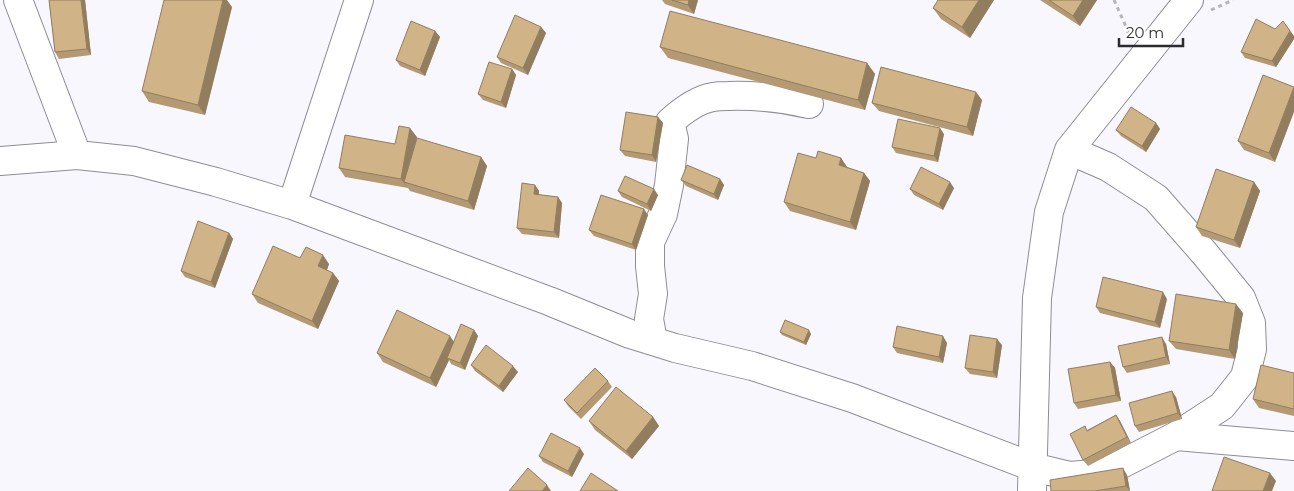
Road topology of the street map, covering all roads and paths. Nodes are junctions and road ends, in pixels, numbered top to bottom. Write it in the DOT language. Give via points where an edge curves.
graph roads {
  1 [pos="18,0"];
  2 [pos="359,0"];
  3 [pos="1114,0"];
  4 [pos="1189,0"];
  5 [pos="1134,69"];
  6 [pos="808,104"];
  7 [pos="1069,150"];
  8 [pos="78,155"];
  9 [pos="0,161"];
  10 [pos="292,205"];
  11 [pos="653,341"];
  12 [pos="1176,436"];
  13 [pos="1294,446"];
  14 [pos="1032,479"];
  1 -- 8 [label="street"];
  2 -- 10 [label="street"];
  3 -- 5 [label="path" via="1128,31 1129,60"];
  4 -- 5 [label="street"];
  5 -- 7 [label="street"];
  6 -- 11 [label="street" via="778,98 713,97 696,103 670,122 674,139 668,185 663,214 650,242 653,294 649,319"];
  7 -- 12 [label="street" via="1108,167 1156,198 1241,298 1251,323 1252,349 1244,377 1222,406"];
  7 -- 14 [label="street" via="1049,212 1038,298"];
  8 -- 9 [label="street"];
  8 -- 10 [label="street" via="134,161"];
  10 -- 11 [label="street"];
  11 -- 14 [label="street" via="752,366 852,398"];
  12 -- 13 [label="street"];
  12 -- 14 [label="street" via="1104,473"];
}
